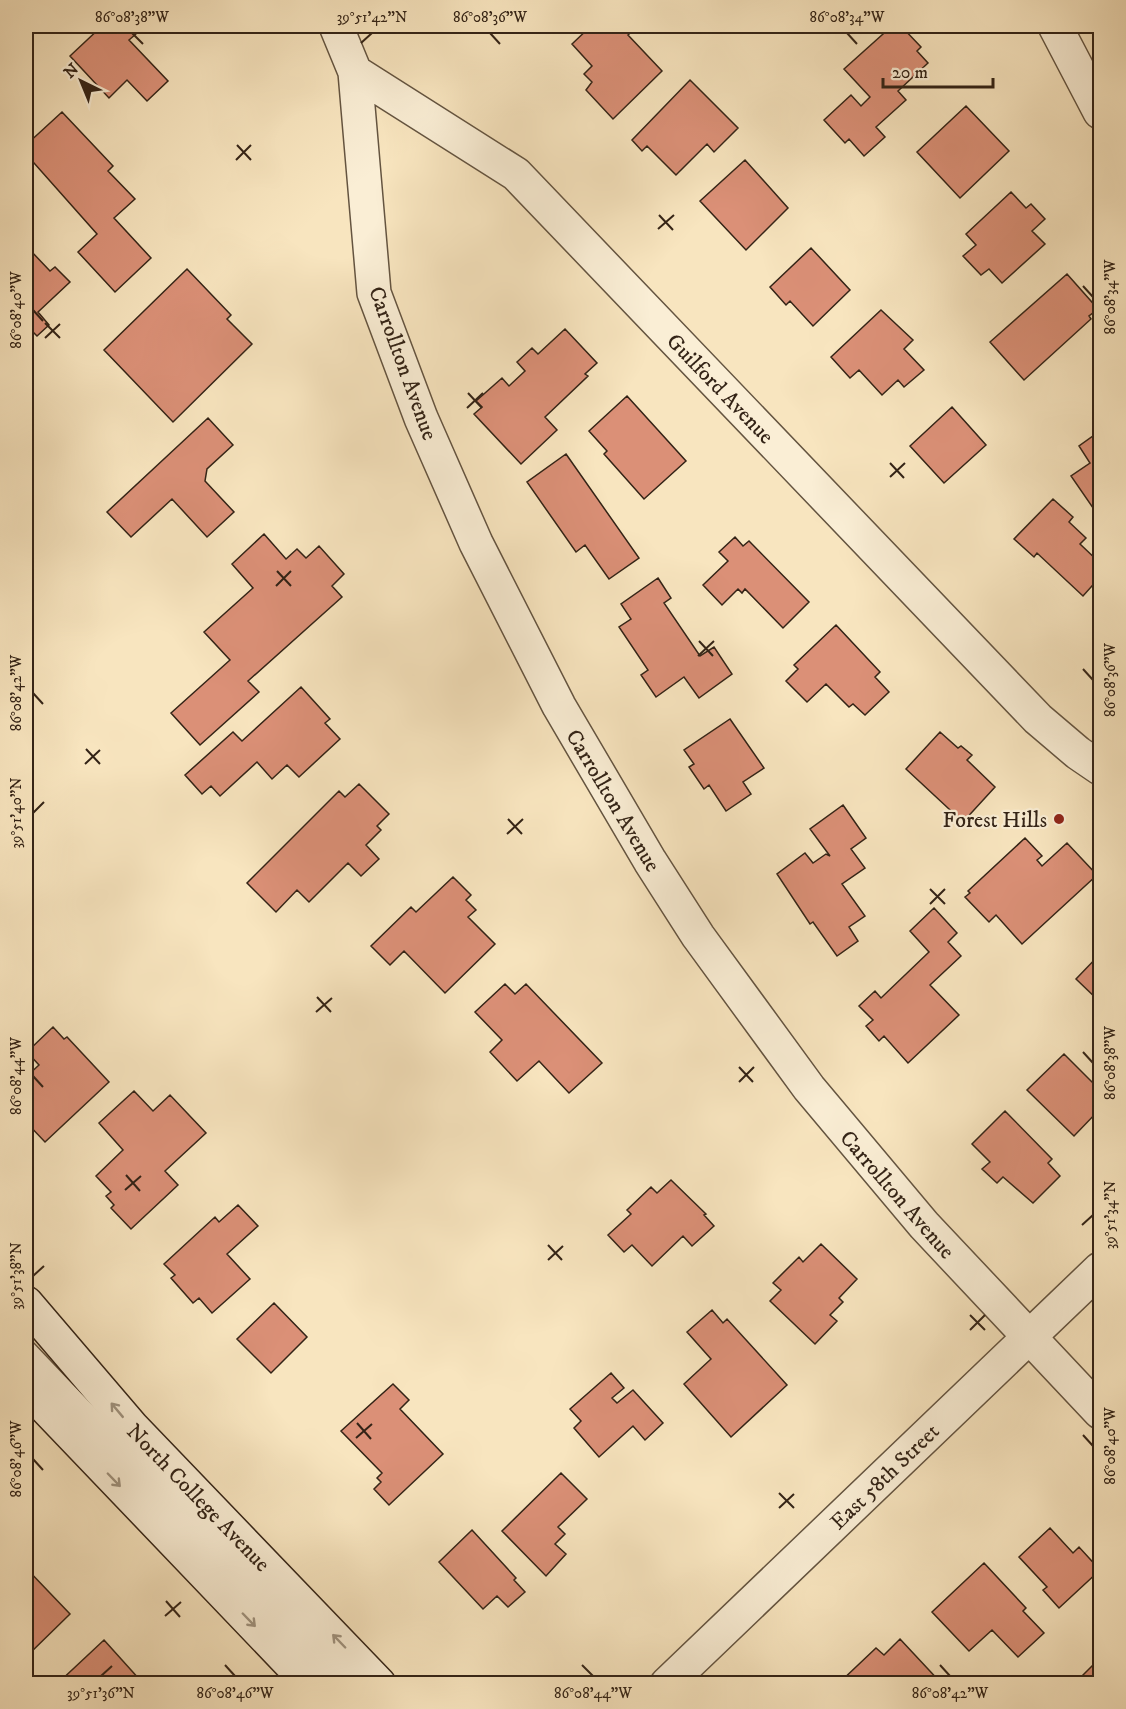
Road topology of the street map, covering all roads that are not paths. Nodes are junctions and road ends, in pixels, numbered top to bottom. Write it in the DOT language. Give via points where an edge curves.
graph roads {
  1 [pos="336,26"];
  2 [pos="1055,26"];
  3 [pos="355,72"];
  4 [pos="1101,112"];
  5 [pos="1101,768"];
  6 [pos="1101,1269"];
  7 [pos="26,1303"];
  8 [pos="1029,1337"];
  9 [pos="26,1351"];
  10 [pos="26,1387"];
  11 [pos="1101,1412"];
  12 [pos="310,1683"];
  13 [pos="343,1683"];
  14 [pos="380,1683"];
  15 [pos="668,1683"];
  1 -- 3 [label="street"];
  2 -- 4 [label="street"];
  3 -- 5 [label="street, Guilford Avenue" via="516,174 1038,718"];
  3 -- 8 [label="street, Carrollton Avenue" via="374,293 421,418 472,532 559,706 698,936 788,1060 916,1217"];
  6 -- 8 [label="street, East 58th Street"];
  14 -- 7 [label="street, North College Avenue, one-way" via="132,1427"];
  8 -- 11 [label="street, Carrollton Avenue"];
  8 -- 15 [label="street, East 58th Street"];
  9 -- 13 [label="lane, North College Avenue"];
  10 -- 12 [label="street, one-way"];
}
